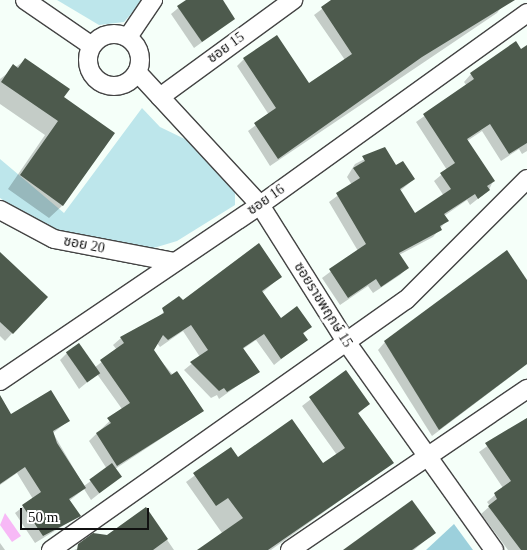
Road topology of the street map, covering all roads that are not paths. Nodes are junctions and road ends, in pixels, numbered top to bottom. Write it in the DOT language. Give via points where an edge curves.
graph roads {
  1 [pos="25,0"];
  2 [pos="153,0"];
  3 [pos="293,0"];
  4 [pos="527,13"];
  5 [pos="128,38"];
  6 [pos="92,46"];
  7 [pos="138,72"];
  8 [pos="160,97"];
  9 [pos="527,179"];
  10 [pos="260,205"];
  11 [pos="0,210"];
  12 [pos="174,262"];
  13 [pos="347,343"];
  14 [pos="0,381"];
  15 [pos="527,389"];
  16 [pos="426,457"];
  17 [pos="51,550"];
  18 [pos="290,550"];
  19 [pos="494,550"];
  1 -- 6 [label="street"];
  2 -- 5 [label="street"];
  3 -- 8 [label="street, ซอย 15"];
  4 -- 10 [label="street, ซอย 16"];
  5 -- 6 [label="street" via="104,36"];
  5 -- 7 [label="street" via="138,49"];
  6 -- 7 [label="street" via="90,70 101,83 117,86"];
  7 -- 8 [label="street, ซอยราชพฤกษ์ 15"];
  8 -- 10 [label="street, ซอยราชพฤกษ์ 15"];
  9 -- 13 [label="street" via="406,300"];
  10 -- 12 [label="street, ซอย 16"];
  10 -- 13 [label="street, ซอยราชพฤกษ์ 15"];
  11 -- 12 [label="street, ซอย 20" via="54,239"];
  12 -- 14 [label="street, ซอย 16"];
  13 -- 16 [label="street, ซอยราชพฤกษ์ 15"];
  13 -- 17 [label="street"];
  15 -- 16 [label="street"];
  16 -- 18 [label="street"];
  16 -- 19 [label="street, ซอยราชพฤกษ์ 15"];
}
